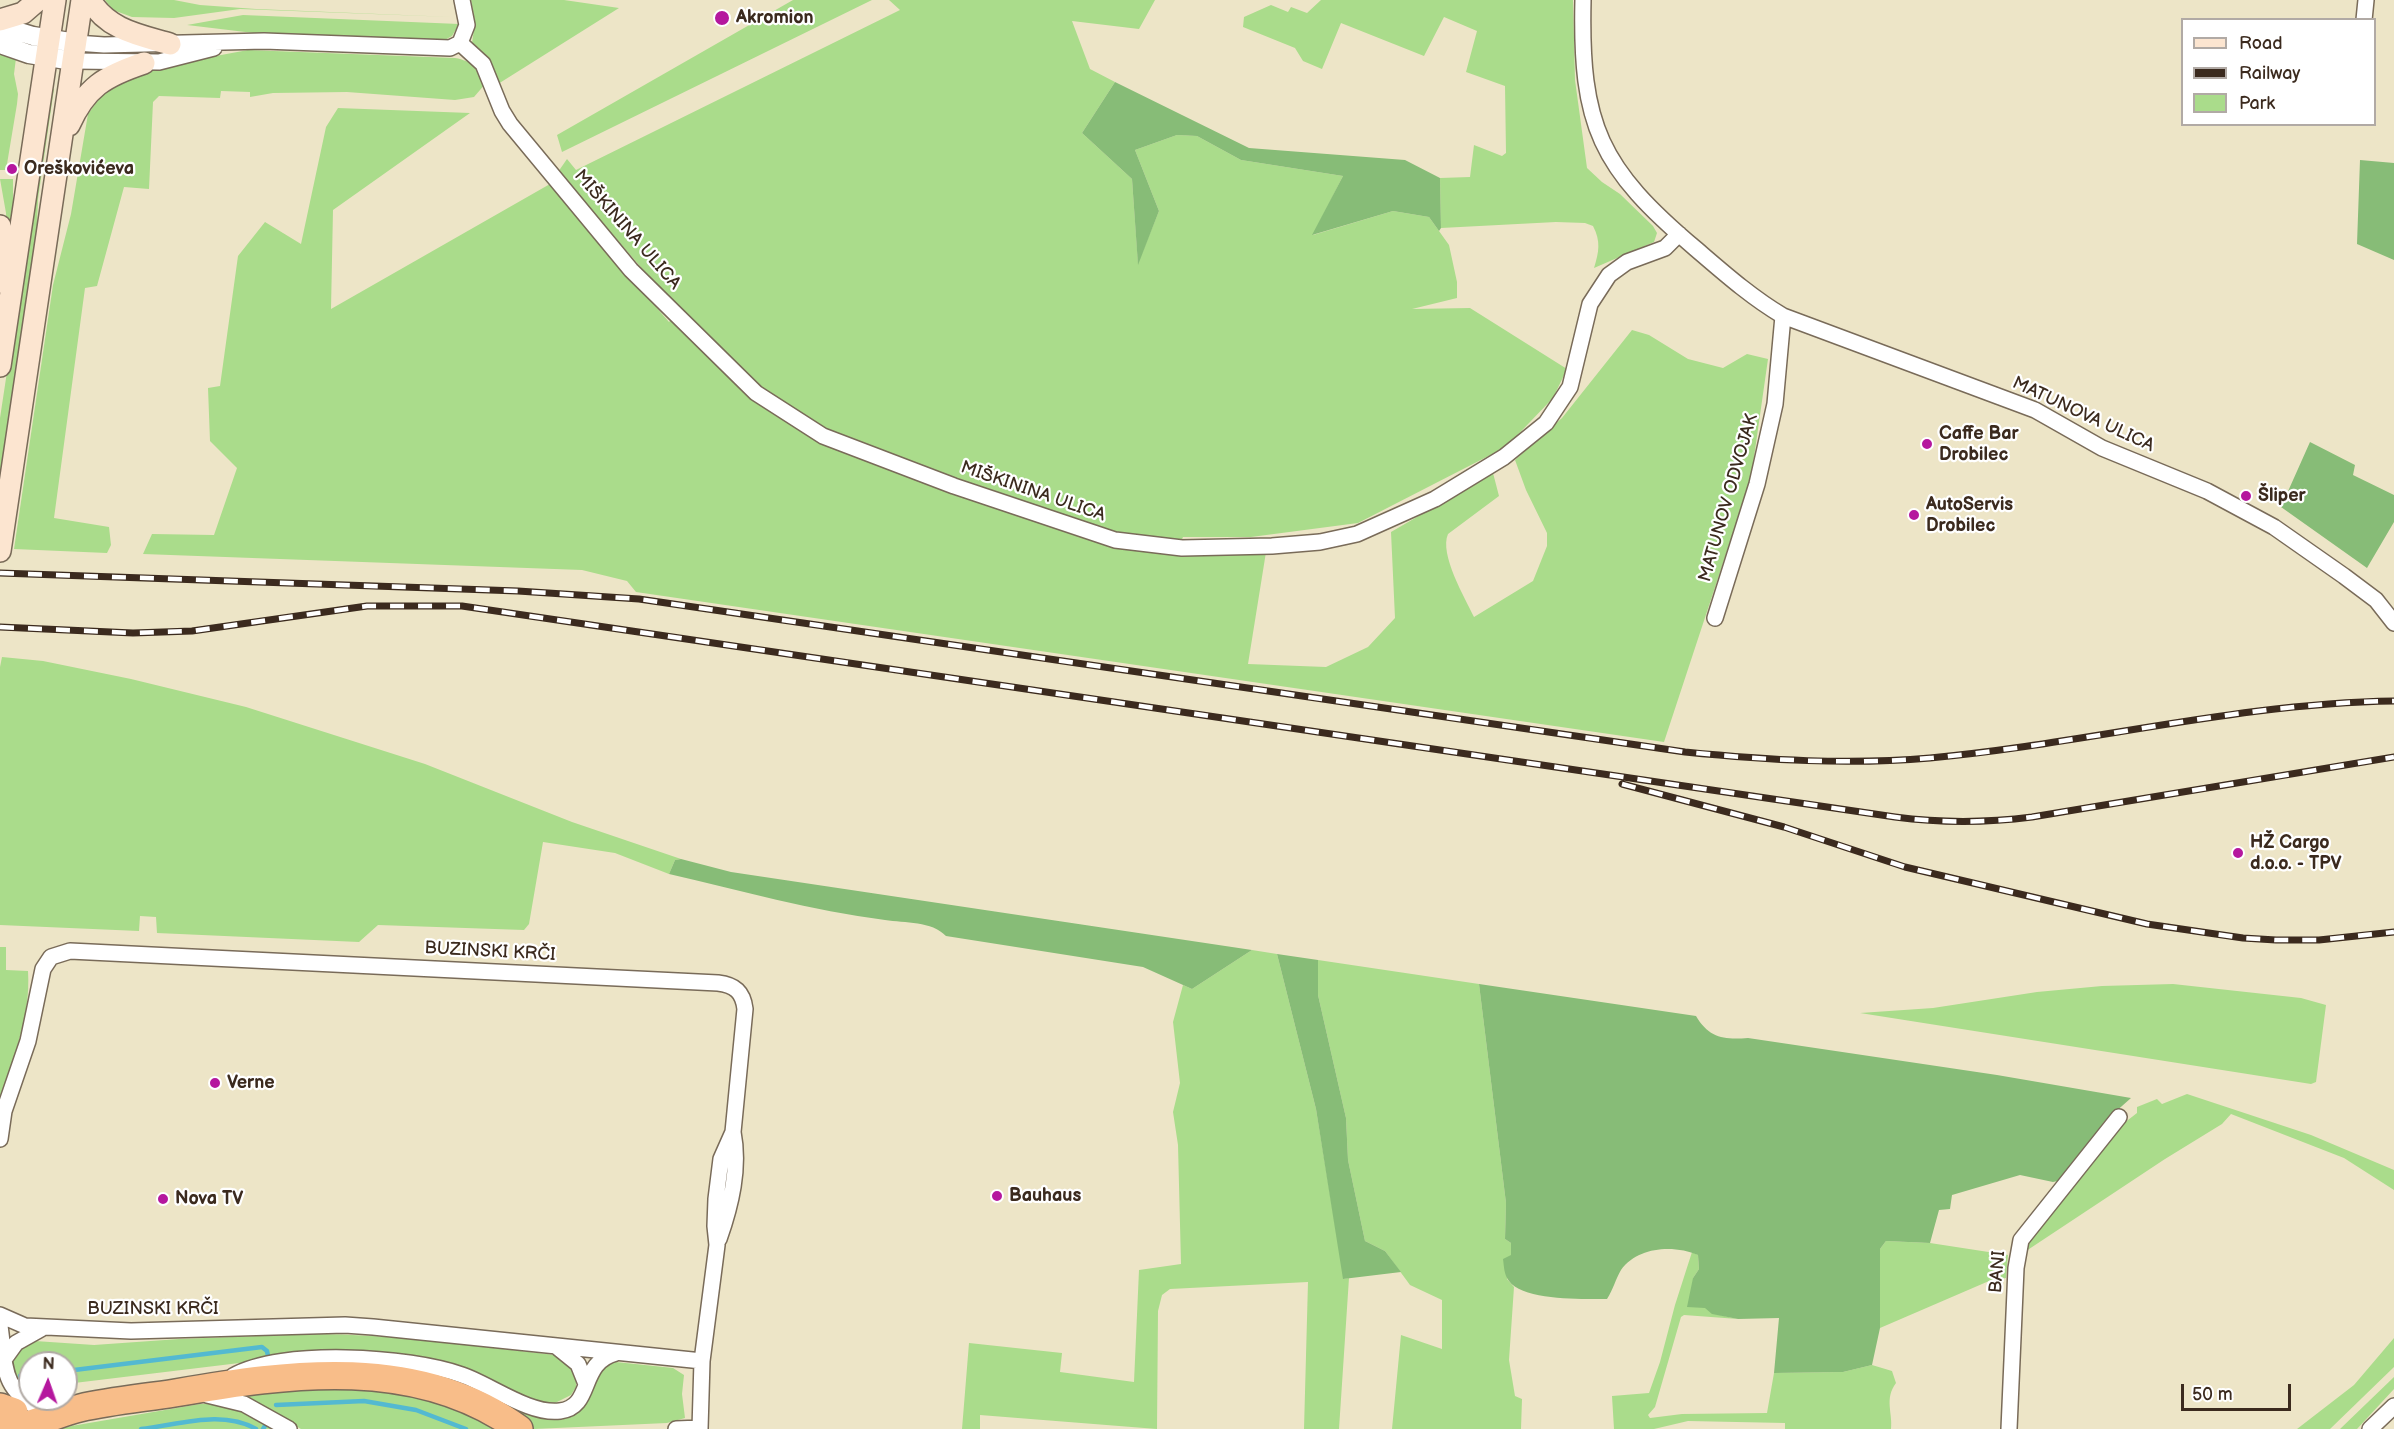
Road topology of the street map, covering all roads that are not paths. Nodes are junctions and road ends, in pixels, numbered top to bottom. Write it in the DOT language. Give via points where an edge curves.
graph roads {
  1 [pos="38,0"];
  2 [pos="55,0"];
  3 [pos="82,0"];
  4 [pos="90,0"];
  5 [pos="462,0"];
  6 [pos="1583,0"];
  7 [pos="2366,0"];
  8 [pos="2364,18"];
  9 [pos="0,20"];
  10 [pos="0,26"];
  11 [pos="234,42"];
  12 [pos="460,43"];
  13 [pos="0,44"];
  14 [pos="170,44"];
  15 [pos="47,48"];
  16 [pos="74,52"];
  17 [pos="144,63"];
  18 [pos="61,142"];
  19 [pos="0,226"];
  20 [pos="1679,234"];
  21 [pos="0,282"];
  22 [pos="1783,316"];
  23 [pos="0,366"];
  24 [pos="1,544"];
  25 [pos="1715,618"];
  26 [pos="2394,623"];
  27 [pos="2119,1117"];
  28 [pos="0,1139"];
  29 [pos="0,1316"];
  30 [pos="0,1326"];
  31 [pos="44,1327"];
  32 [pos="557,1347"];
  33 [pos="616,1353"];
  34 [pos="3,1361"];
  35 [pos="702,1361"];
  36 [pos="586,1384"];
  37 [pos="219,1385"];
  38 [pos="174,1393"];
  39 [pos="2394,1406"];
  40 [pos="80,1408"];
  41 [pos="13,1414"];
  42 [pos="289,1429"];
  43 [pos="519,1429"];
  44 [pos="676,1429"];
  45 [pos="700,1429"];
  46 [pos="2009,1429"];
  47 [pos="2370,1429"];
  1 -- 9 [label="main road" via="23,13"];
  2 -- 15 [label="main road"];
  3 -- 16 [label="main road"];
  4 -- 14 [label="main road" via="112,24"];
  5 -- 12 [label="street" via="467,26"];
  6 -- 20 [label="street, MATUNOVA ULICA" via="1585,79 1599,137 1625,181"];
  7 -- 8 [label="street"];
  10 -- 15 [label="street"];
  11 -- 12 [label="street" via="441,48"];
  11 -- 14 [label="street"];
  11 -- 17 [label="street"];
  12 -- 20 [label="street, MIŠKININA ULICA" via="483,64 510,124 631,270 756,393 823,436 954,486 1115,540 1182,548 1320,542 1357,534 1435,499 1512,452 1546,423 1570,387 1590,304 1597,291 1621,265 1665,248"];
  13 -- 15 [label="street"];
  14 -- 16 [label="street" via="104,45"];
  15 -- 16 [label="street"];
  15 -- 23 [label="main road"];
  16 -- 17 [label="street"];
  16 -- 18 [label="main road"];
  17 -- 18 [label="main road" via="116,73 91,89"];
  18 -- 24 [label="main road"];
  19 -- 21 [label="main road"];
  20 -- 22 [label="street, MATUNOVA ULICA" via="1748,293"];
  22 -- 25 [label="street, MATUNOV ODVOJAK" via="1775,404 1757,484"];
  22 -- 26 [label="street, MATUNOVA ULICA" via="2035,410 2102,448 2207,491 2274,527 2336,570 2376,600"];
  27 -- 46 [label="street, BANI" via="2021,1240 2016,1268"];
  28 -- 35 [label="street, BUZINSKI KRČI" via="4,1111 28,1041 43,969 51,957 70,951 733,986 741,994 745,1009 733,1132 724,1149 717,1187 717,1245"];
  29 -- 31 [label="street, BUZINSKI KRČI" via="25,1326"];
  30 -- 34 [label="street"];
  31 -- 32 [label="street, BUZINSKI KRČI" via="166,1330 345,1325"];
  31 -- 34 [label="street" via="16,1344"];
  32 -- 33 [label="street, BUZINSKI KRČI"];
  32 -- 36 [label="street" via="578,1364"];
  33 -- 35 [label="street, BUZINSKI KRČI"];
  33 -- 36 [label="street" via="596,1364"];
  34 -- 41 [label="street" via="4,1375 29,1404"];
  35 -- 45 [label="street, BUZINSKI KRČI"];
  36 -- 37 [label="street" via="575,1405 558,1412 531,1407 461,1374 390,1360 316,1359 261,1364"];
  37 -- 38 [label="highway"];
  37 -- 43 [label="highway" via="325,1375 380,1376 434,1388 484,1408"];
  38 -- 40 [label="highway"];
  38 -- 42 [label="street" via="232,1399"];
  39 -- 47 [label="street"];
  40 -- 41 [label="highway"];
  40 -- 41 [label="highway"];
  44 -- 45 [label="street, BUZINSKI KRČI"];
}
